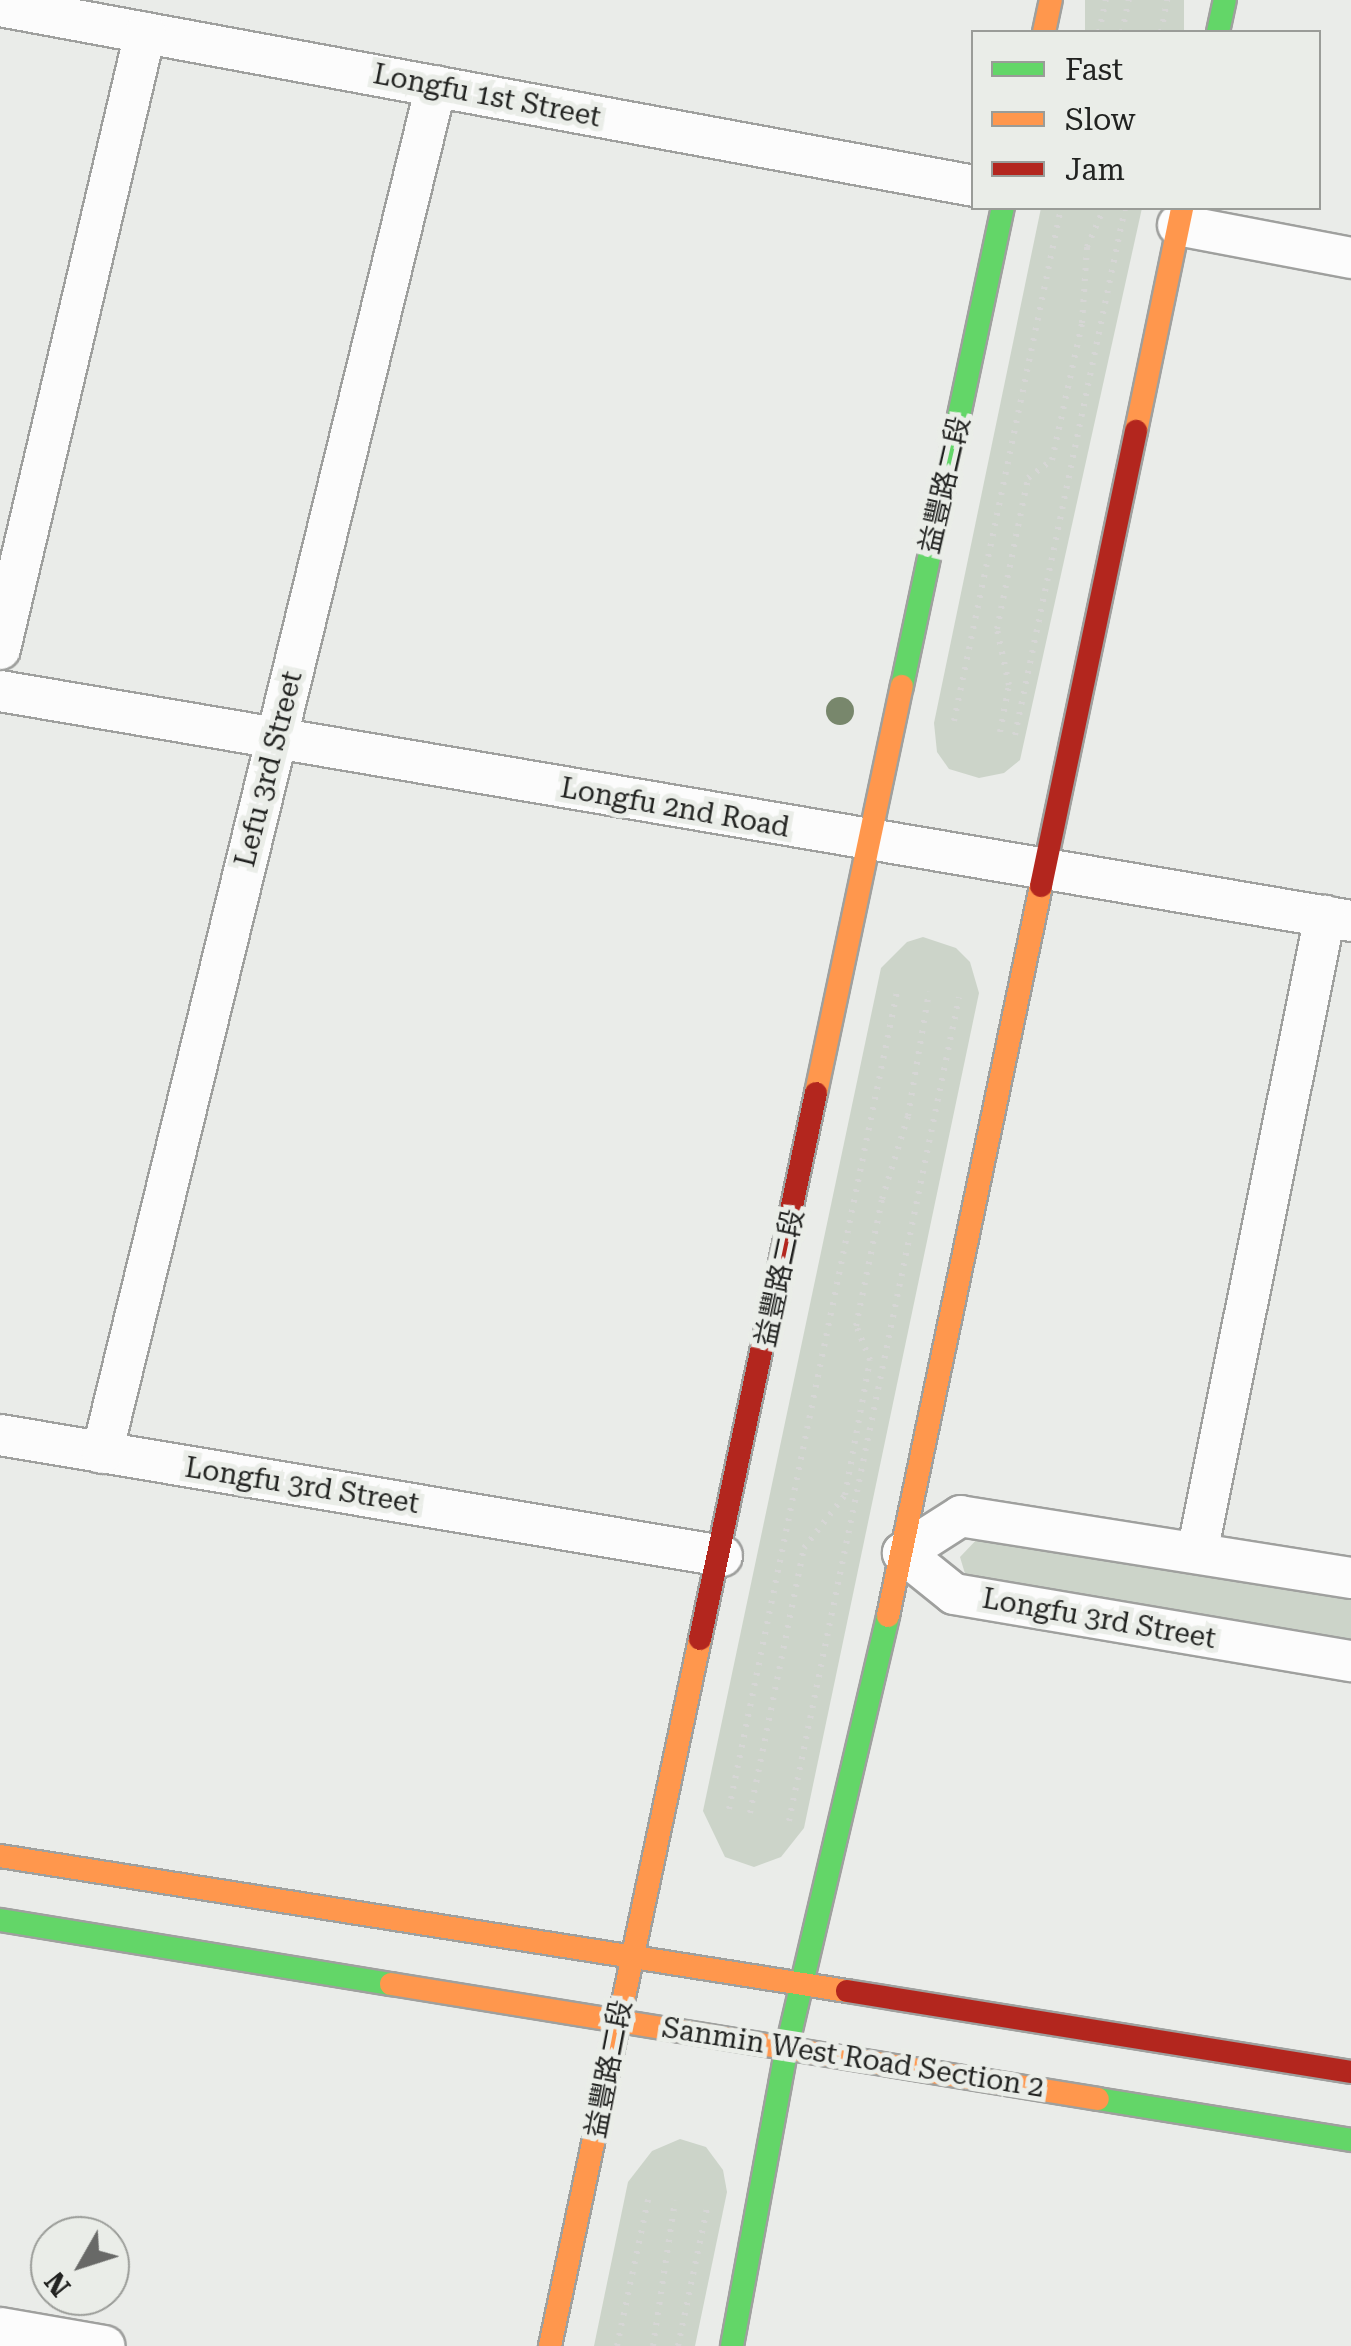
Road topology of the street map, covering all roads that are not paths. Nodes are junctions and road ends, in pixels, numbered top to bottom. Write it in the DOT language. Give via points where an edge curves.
graph roads {
  1 [pos="1052,0"];
  2 [pos="1225,0"];
  3 [pos="0,6"];
  4 [pos="1044,30"];
  5 [pos="1218,30"];
  6 [pos="145,33"];
  7 [pos="436,86"];
  8 [pos="971,185"];
  9 [pos="1004,210"];
  10 [pos="1180,216"];
  11 [pos="1351,258"];
  12 [pos="0,648"];
  13 [pos="0,691"];
  14 [pos="276,740"];
  15 [pos="873,842"];
  16 [pos="1042,872"];
  17 [pos="1338,918"];
  18 [pos="0,1435"];
  19 [pos="102,1452"];
  20 [pos="903,1553"];
  21 [pos="1197,1553"];
  22 [pos="722,1556"];
  23 [pos="1351,1578"];
  24 [pos="1351,1662"];
  25 [pos="0,1856"];
  26 [pos="0,1920"];
  27 [pos="629,1958"];
  28 [pos="801,1986"];
  29 [pos="620,2019"];
  30 [pos="787,2047"];
  31 [pos="1351,2072"];
  32 [pos="1351,2140"];
  33 [pos="0,2328"];
  34 [pos="104,2346"];
  35 [pos="550,2346"];
  36 [pos="732,2346"];
  1 -- 4 [label="street"];
  2 -- 5 [label="street"];
  3 -- 6 [label="street, Longfu 1st Street"];
  6 -- 7 [label="street, Longfu 1st Street"];
  6 -- 12 [label="street"];
  7 -- 8 [label="street, Longfu 1st Street"];
  7 -- 14 [label="street, Lefu 3rd Street"];
  9 -- 15 [label="street, 益豐路二段"];
  10 -- 11 [label="street"];
  10 -- 16 [label="street"];
  13 -- 14 [label="street, Longfu 2nd Road"];
  14 -- 15 [label="street, Longfu 2nd Road"];
  14 -- 19 [label="street, Lefu 3rd Street"];
  15 -- 16 [label="street, Longfu 2nd Road"];
  15 -- 22 [label="street, 益豐路二段"];
  16 -- 17 [label="street, Longfu 2nd Road"];
  16 -- 20 [label="street"];
  17 -- 21 [label="street"];
  18 -- 19 [label="street, Longfu 3rd Street"];
  19 -- 22 [label="street, Longfu 3rd Street"];
  20 -- 21 [label="street" via="961,1516"];
  20 -- 24 [label="street, Longfu 3rd Street" via="954,1594"];
  20 -- 28 [label="street"];
  21 -- 23 [label="street"];
  22 -- 27 [label="street, 益豐路二段" via="652,1884"];
  25 -- 27 [label="street"];
  26 -- 29 [label="street, Sanmin West Road Section 2"];
  27 -- 28 [label="street"];
  27 -- 29 [label="street, 益豐路二段"];
  28 -- 30 [label="street"];
  28 -- 31 [label="street"];
  29 -- 30 [label="street, Sanmin West Road Section 2"];
  29 -- 35 [label="street, 益豐路二段"];
  30 -- 32 [label="street, Sanmin West Road Section 2"];
  30 -- 36 [label="street"];
  33 -- 34 [label="street"];
}
